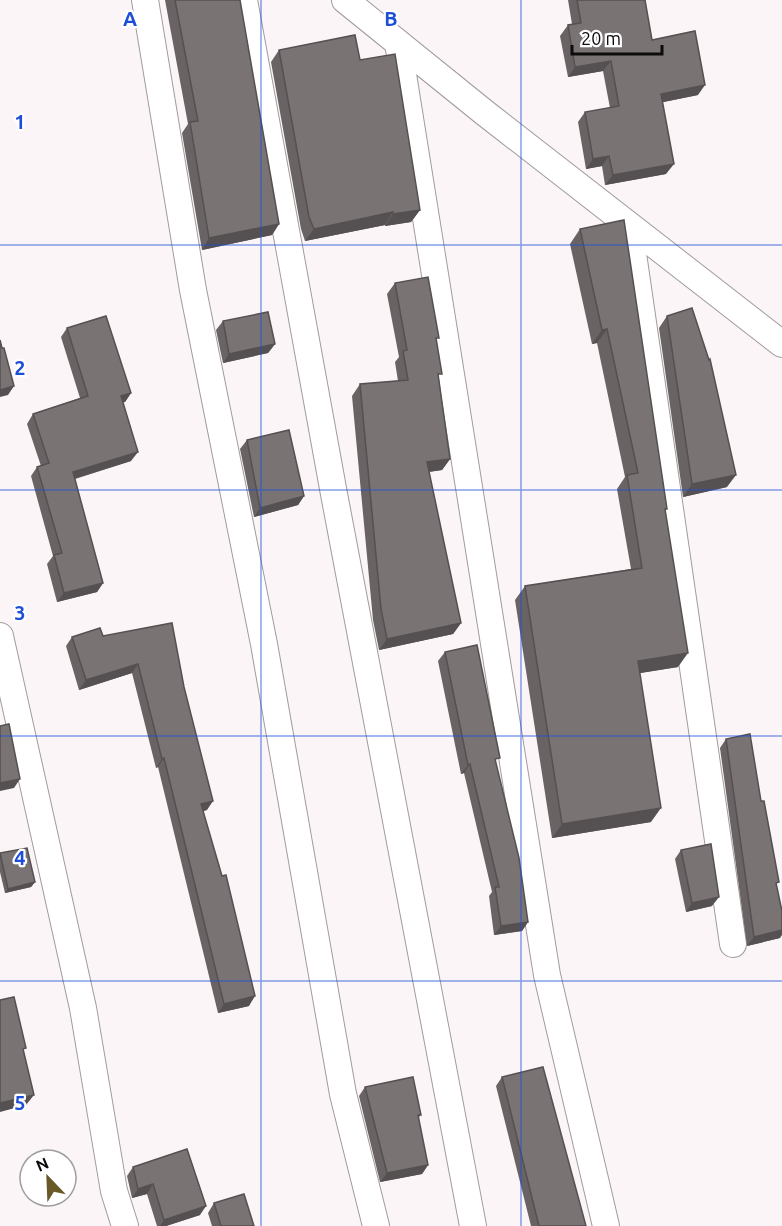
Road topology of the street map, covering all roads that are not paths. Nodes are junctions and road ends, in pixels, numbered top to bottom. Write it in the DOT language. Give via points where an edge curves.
graph roads {
  1 [pos="145,0"];
  2 [pos="244,0"];
  3 [pos="345,0"];
  4 [pos="398,43"];
  5 [pos="629,226"];
  6 [pos="782,344"];
  7 [pos="0,636"];
  8 [pos="733,944"];
  9 [pos="124,1226"];
  10 [pos="376,1226"];
  11 [pos="473,1226"];
  12 [pos="606,1226"];
  1 -- 10 [label="street" via="193,290 264,644 343,1094"];
  2 -- 11 [label="street"];
  3 -- 4 [label="street"];
  4 -- 5 [label="street"];
  4 -- 12 [label="street" via="539,932"];
  5 -- 6 [label="street"];
  5 -- 8 [label="street"];
  7 -- 9 [label="street" via="83,1008 114,1191"];
}
